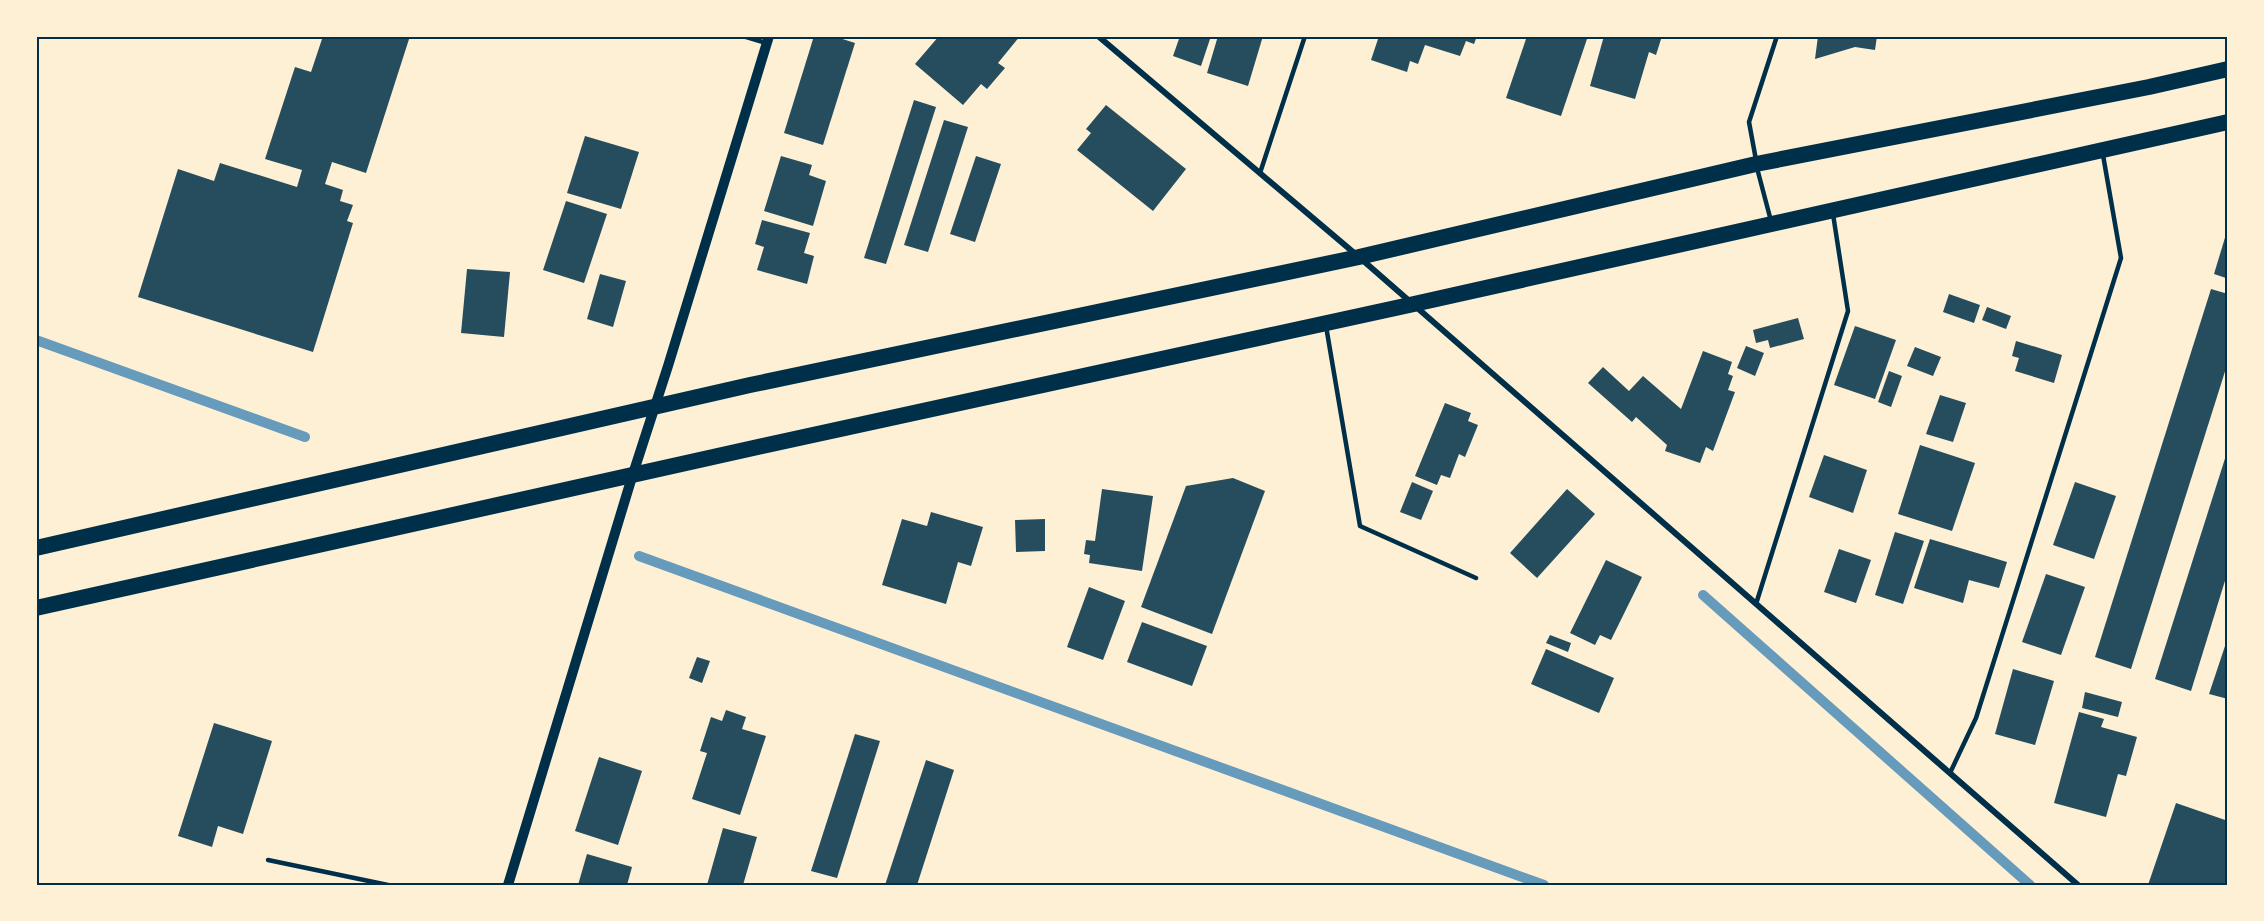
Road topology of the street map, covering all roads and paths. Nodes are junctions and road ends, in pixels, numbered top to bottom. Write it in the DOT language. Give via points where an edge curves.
graph roads {
  1 [pos="743,36"];
  2 [pos="1098,36"];
  3 [pos="1305,36"];
  4 [pos="1777,36"];
  5 [pos="768,40"];
  6 [pos="2228,69"];
  7 [pos="2228,122"];
  8 [pos="2102,150"];
  9 [pos="1756,164"];
  10 [pos="1260,173"];
  11 [pos="1832,210"];
  12 [pos="1772,224"];
  13 [pos="1359,257"];
  14 [pos="1414,304"];
  15 [pos="1326,323"];
  16 [pos="654,406"];
  17 [pos="632,477"];
  18 [pos="36,548"];
  19 [pos="1476,578"];
  20 [pos="1756,604"];
  21 [pos="36,608"];
  22 [pos="1950,773"];
  23 [pos="268,860"];
  24 [pos="388,885"];
  25 [pos="508,885"];
  26 [pos="2078,885"];
  1 -- 5 [label="lane"];
  2 -- 10 [label="street"];
  3 -- 10 [label="lane"];
  4 -- 9 [label="lane" via="1749,122"];
  5 -- 16 [label="street"];
  6 -- 9 [label="highway"];
  7 -- 8 [label="highway"];
  8 -- 11 [label="highway"];
  8 -- 22 [label="lane" via="2121,258 1976,718"];
  9 -- 12 [label="lane"];
  9 -- 13 [label="highway"];
  10 -- 13 [label="street"];
  11 -- 12 [label="highway"];
  11 -- 20 [label="lane" via="1848,310"];
  12 -- 14 [label="highway"];
  13 -- 14 [label="street"];
  13 -- 16 [label="highway"];
  14 -- 15 [label="highway"];
  14 -- 20 [label="street"];
  15 -- 17 [label="highway"];
  15 -- 19 [label="lane" via="1360,525"];
  16 -- 17 [label="street"];
  16 -- 18 [label="highway"];
  17 -- 21 [label="highway"];
  17 -- 25 [label="street"];
  20 -- 22 [label="street"];
  22 -- 26 [label="street"];
  23 -- 24 [label="lane"];
}
